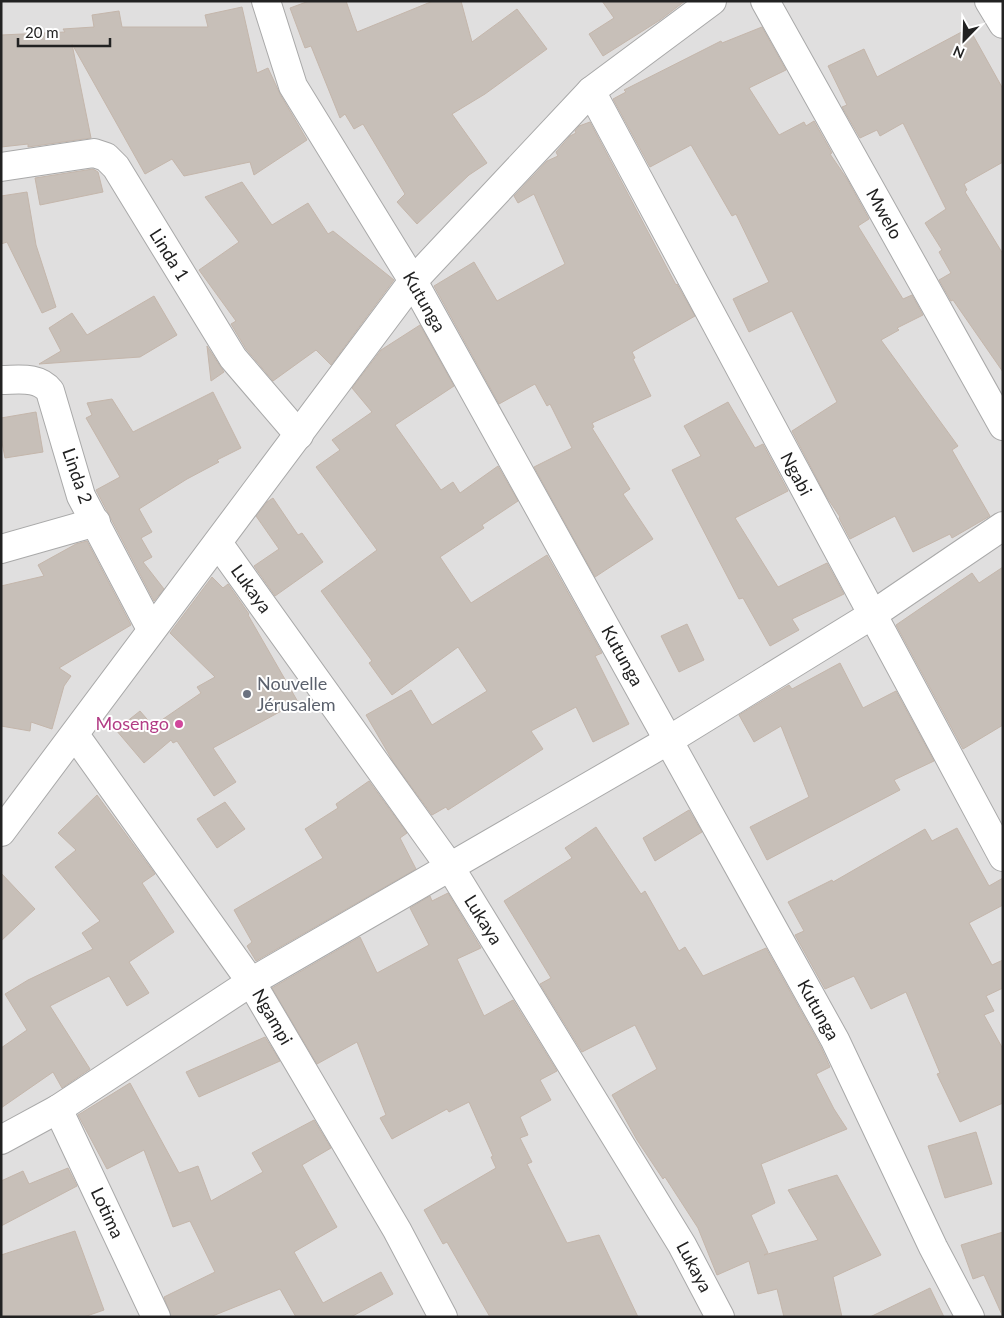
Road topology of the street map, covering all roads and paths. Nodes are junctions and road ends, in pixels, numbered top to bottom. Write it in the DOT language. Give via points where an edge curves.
graph roads {
  1 [pos="266,1"];
  2 [pos="712,1"];
  3 [pos="765,1"];
  4 [pos="989,1"];
  5 [pos="1003,24"];
  6 [pos="591,91"];
  7 [pos="1,167"];
  8 [pos="413,280"];
  9 [pos="1,380"];
  10 [pos="1003,426"];
  11 [pos="299,435"];
  12 [pos="96,522"];
  13 [pos="1003,526"];
  14 [pos="218,543"];
  15 [pos="1,549"];
  16 [pos="872,615"];
  17 [pos="151,630"];
  18 [pos="75,735"];
  19 [pos="669,740"];
  20 [pos="1,832"];
  21 [pos="1003,857"];
  22 [pos="450,867"];
  23 [pos="251,982"];
  24 [pos="58,1110"];
  25 [pos="1,1140"];
  26 [pos="156,1317"];
  27 [pos="443,1317"];
  28 [pos="720,1317"];
  29 [pos="970,1317"];
  1 -- 8 [label="street, Kutunga" via="293,86"];
  2 -- 6 [label="street"];
  3 -- 10 [label="street, Mwelo"];
  4 -- 5 [label="street"];
  6 -- 8 [label="street"];
  6 -- 16 [label="street, Ngabi"];
  7 -- 11 [label="street, Linda 1" via="94,154 106,157 116,167 233,358"];
  8 -- 11 [label="street"];
  8 -- 19 [label="street, Kutunga"];
  9 -- 12 [label="street, Linda 2" via="32,380 44,383 50,391 81,496"];
  11 -- 14 [label="street"];
  12 -- 15 [label="street"];
  12 -- 17 [label="street, Linda 2"];
  13 -- 16 [label="street"];
  14 -- 17 [label="street"];
  14 -- 22 [label="street, Lukaya"];
  16 -- 19 [label="street"];
  16 -- 21 [label="street, Ngabi"];
  17 -- 18 [label="street"];
  18 -- 20 [label="street"];
  18 -- 23 [label="street, Ngampi"];
  19 -- 22 [label="street"];
  19 -- 29 [label="street, Kutunga" via="835,1040 933,1247"];
  22 -- 23 [label="street"];
  22 -- 28 [label="street, Lukaya" via="682,1245"];
  23 -- 24 [label="street"];
  23 -- 27 [label="street, Ngampi" via="398,1230"];
  24 -- 25 [label="street"];
  24 -- 26 [label="street, Lotima"];
}
